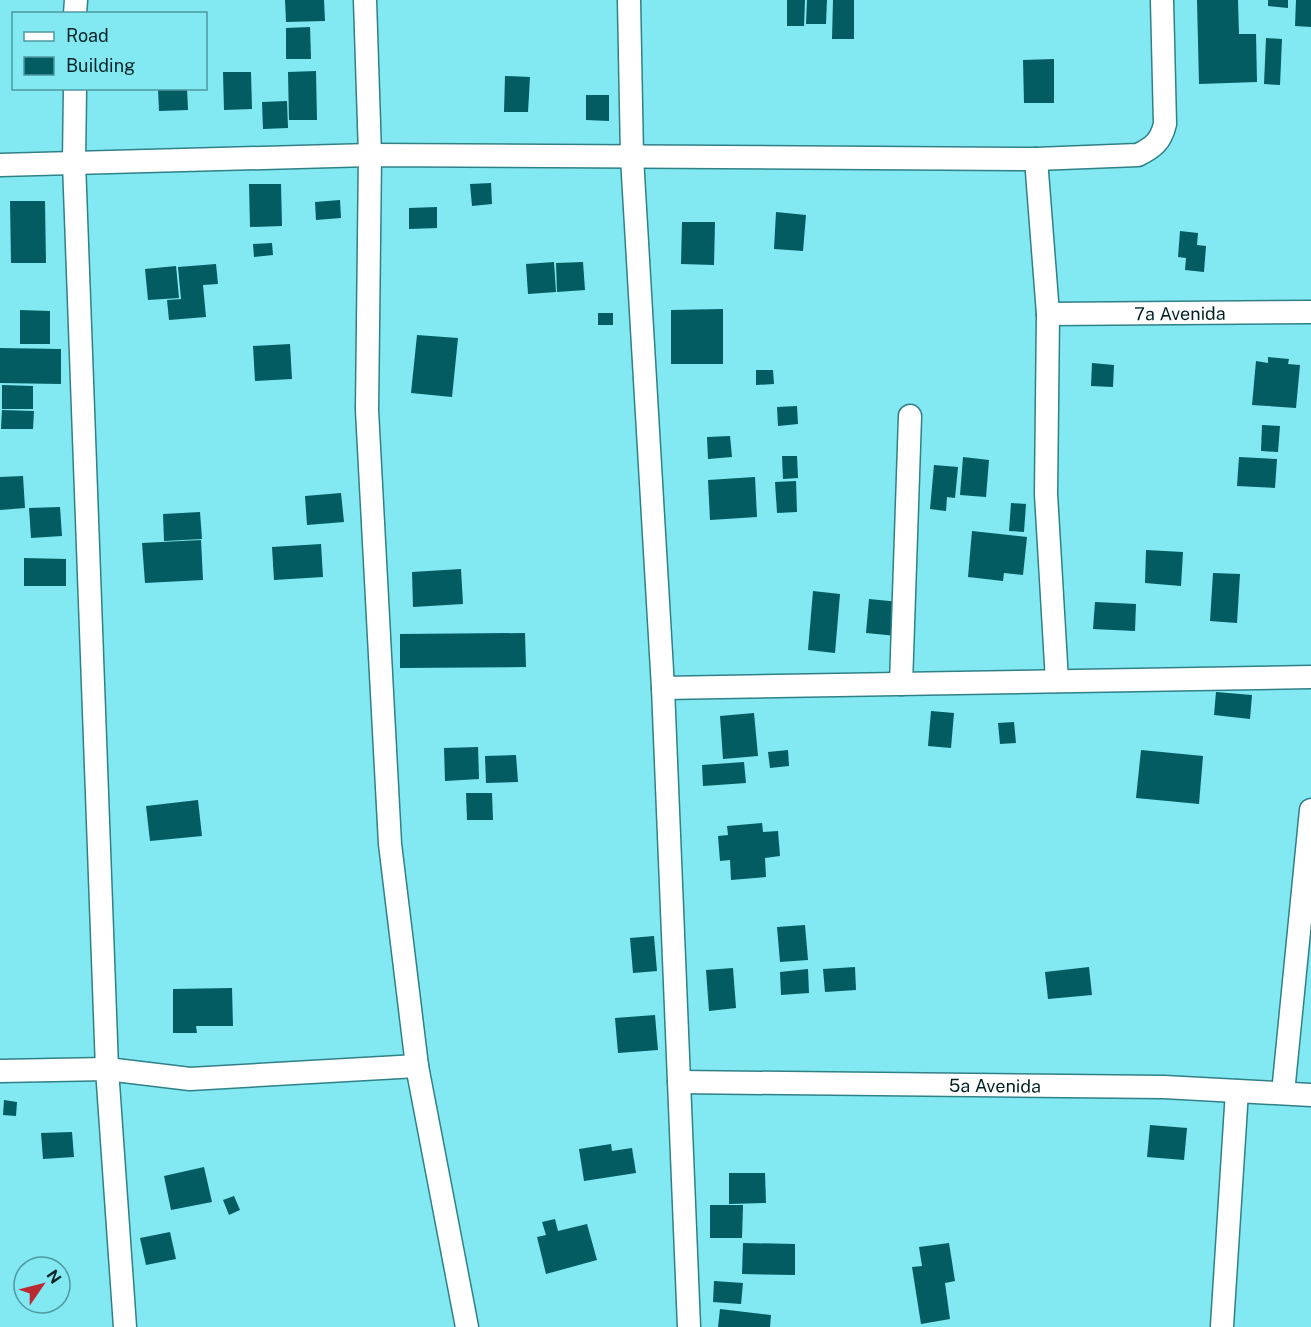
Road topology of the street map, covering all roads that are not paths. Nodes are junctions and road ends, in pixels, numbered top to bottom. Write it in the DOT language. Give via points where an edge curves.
graph roads {
  1 [pos="365,0"];
  2 [pos="629,0"];
  3 [pos="1162,0"];
  4 [pos="75,90"];
  5 [pos="370,155"];
  6 [pos="632,157"];
  7 [pos="1036,159"];
  8 [pos="74,162"];
  9 [pos="0,165"];
  10 [pos="1311,312"];
  11 [pos="1048,314"];
  12 [pos="910,416"];
  13 [pos="1311,677"];
  14 [pos="1057,681"];
  15 [pos="901,684"];
  16 [pos="663,688"];
  17 [pos="1311,810"];
  18 [pos="417,1066"];
  19 [pos="107,1069"];
  20 [pos="0,1071"];
  21 [pos="679,1082"];
  22 [pos="1237,1091"];
  23 [pos="1283,1093"];
  24 [pos="1311,1095"];
  25 [pos="1222,1326"];
  26 [pos="125,1327"];
  27 [pos="467,1327"];
  28 [pos="689,1327"];
  1 -- 5 [label="street"];
  2 -- 6 [label="street"];
  3 -- 7 [label="street" via="1162,137 1153,148 1138,155"];
  4 -- 8 [label="street"];
  5 -- 6 [label="street"];
  5 -- 8 [label="street"];
  5 -- 18 [label="street" via="367,410 390,844"];
  6 -- 7 [label="street"];
  6 -- 16 [label="street"];
  7 -- 11 [label="street"];
  8 -- 9 [label="street"];
  8 -- 19 [label="street"];
  10 -- 11 [label="street, 7a Avenida"];
  11 -- 14 [label="street" via="1046,494"];
  12 -- 15 [label="street"];
  13 -- 14 [label="street"];
  14 -- 15 [label="street"];
  15 -- 16 [label="street"];
  16 -- 21 [label="street"];
  17 -- 23 [label="street"];
  18 -- 19 [label="street" via="190,1078"];
  18 -- 27 [label="street"];
  19 -- 20 [label="street"];
  19 -- 26 [label="street"];
  21 -- 22 [label="street, 5a Avenida"];
  21 -- 28 [label="street"];
  22 -- 23 [label="street, 5a Avenida"];
  22 -- 25 [label="street"];
  23 -- 24 [label="street, 5a Avenida"];
}
